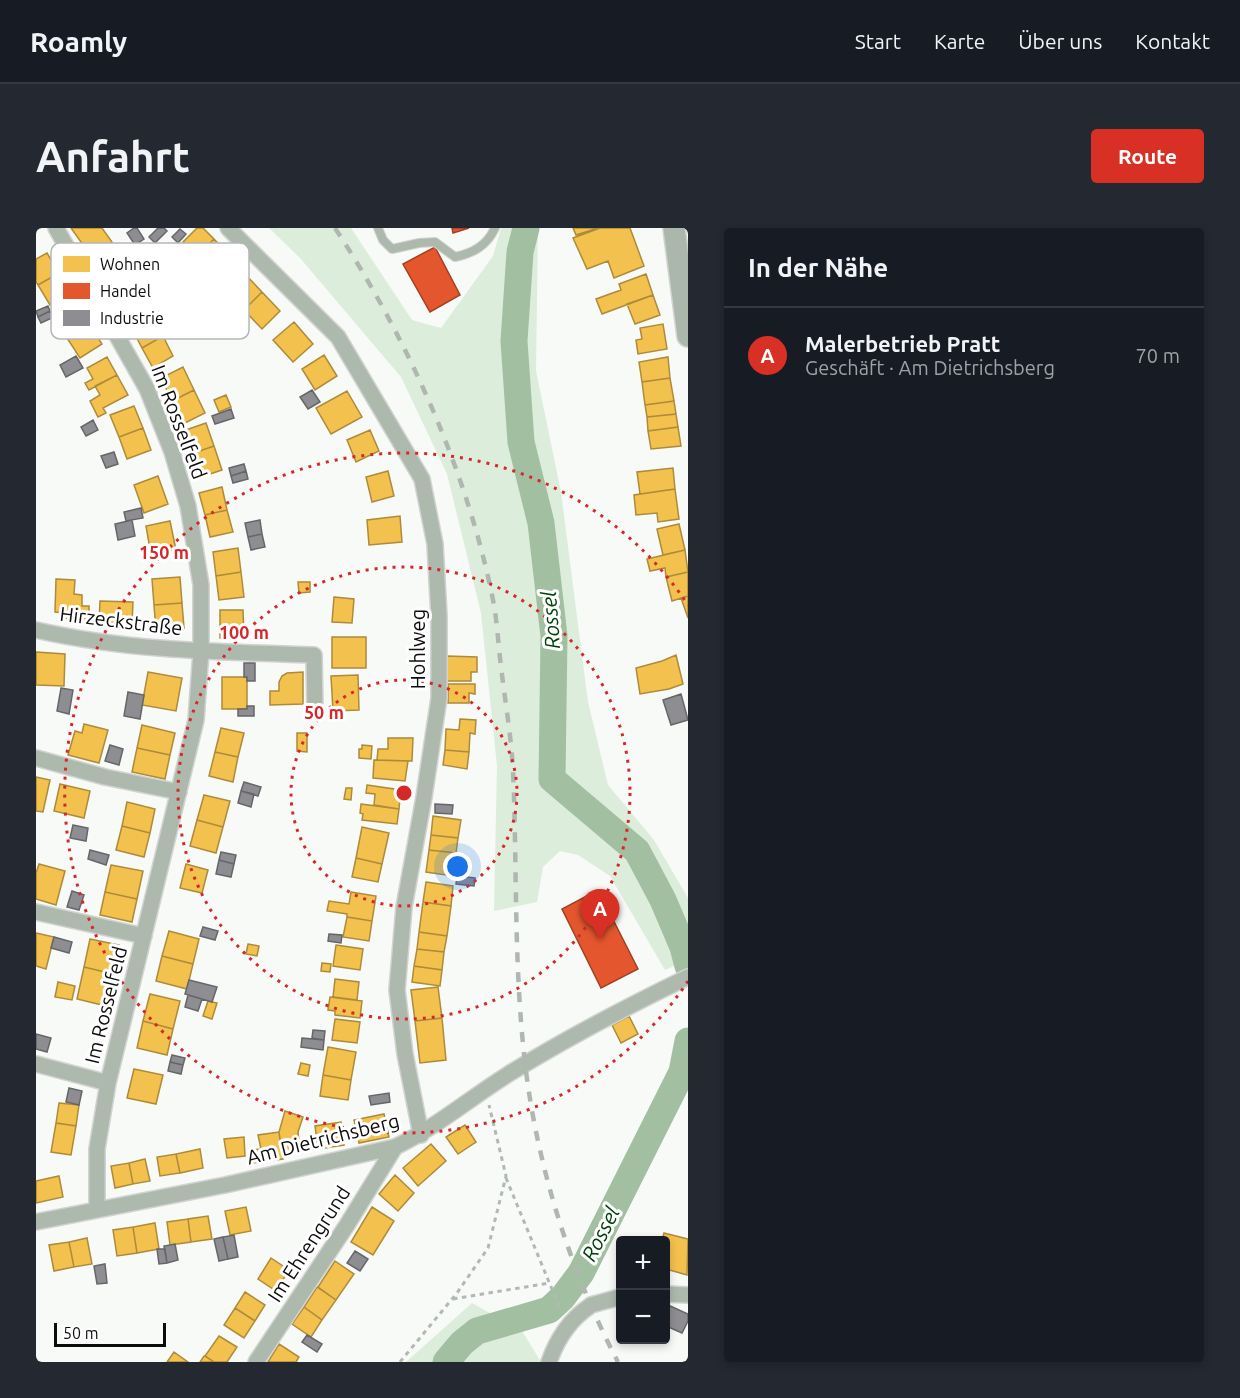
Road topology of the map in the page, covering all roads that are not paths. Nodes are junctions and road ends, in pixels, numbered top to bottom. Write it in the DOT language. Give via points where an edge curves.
graph roads {
  1 [pos="56,228"];
  2 [pos="228,228"];
  3 [pos="378,228"];
  4 [pos="495,228"];
  5 [pos="674,228"];
  6 [pos="65,243"];
  7 [pos="243,243"];
  8 [pos="249,249"];
  9 [pos="688,336"];
  10 [pos="119,339"];
  11 [pos="36,630"];
  12 [pos="201,651"];
  13 [pos="315,710"];
  14 [pos="36,758"];
  15 [pos="179,792"];
  16 [pos="36,912"];
  17 [pos="144,936"];
  18 [pos="683,979"];
  19 [pos="36,1064"];
  20 [pos="108,1083"];
  21 [pos="421,1135"];
  22 [pos="395,1147"];
  23 [pos="97,1210"];
  24 [pos="36,1222"];
  25 [pos="670,1294"];
  26 [pos="688,1294"];
  27 [pos="616,1298"];
  28 [pos="256,1362"];
  29 [pos="549,1362"];
  1 -- 6 [label="street, Im Rosselfeld"];
  2 -- 7 [label="street, Hohlweg"];
  3 -- 4 [label="lane" via="392,249 435,242 455,257 474,252 485,244"];
  5 -- 9 [label="main road"];
  8 -- 21 [label="street, Hohlweg" via="338,337 422,479 435,544 440,616 439,698 404,907 397,990"];
  10 -- 12 [label="street, Im Rosselfeld" via="147,388 188,506 201,585"];
  11 -- 12 [label="street, Hirzeckstraße" via="128,647"];
  12 -- 13 [label="street" via="314,655"];
  12 -- 15 [label="street, Im Rosselfeld" via="196,720"];
  14 -- 15 [label="street"];
  15 -- 17 [label="street, Im Rosselfeld"];
  16 -- 17 [label="street, Im Rosselfeld"];
  17 -- 20 [label="street, Im Rosselfeld"];
  18 -- 21 [label="street, Am Dietrichsberg" via="548,1050"];
  19 -- 20 [label="street, Im Rosselfeld"];
  20 -- 23 [label="street, Im Rosselfeld" via="97,1149"];
  21 -- 22 [label="street, Am Dietrichsberg"];
  22 -- 23 [label="street, Am Dietrichsberg"];
  22 -- 28 [label="street, Im Ehrengrund"];
  23 -- 24 [label="street, Am Dietrichsberg"];
  25 -- 26 [label="street"];
  27 -- 29 [label="street" via="591,1306 574,1317 556,1343"];
}
